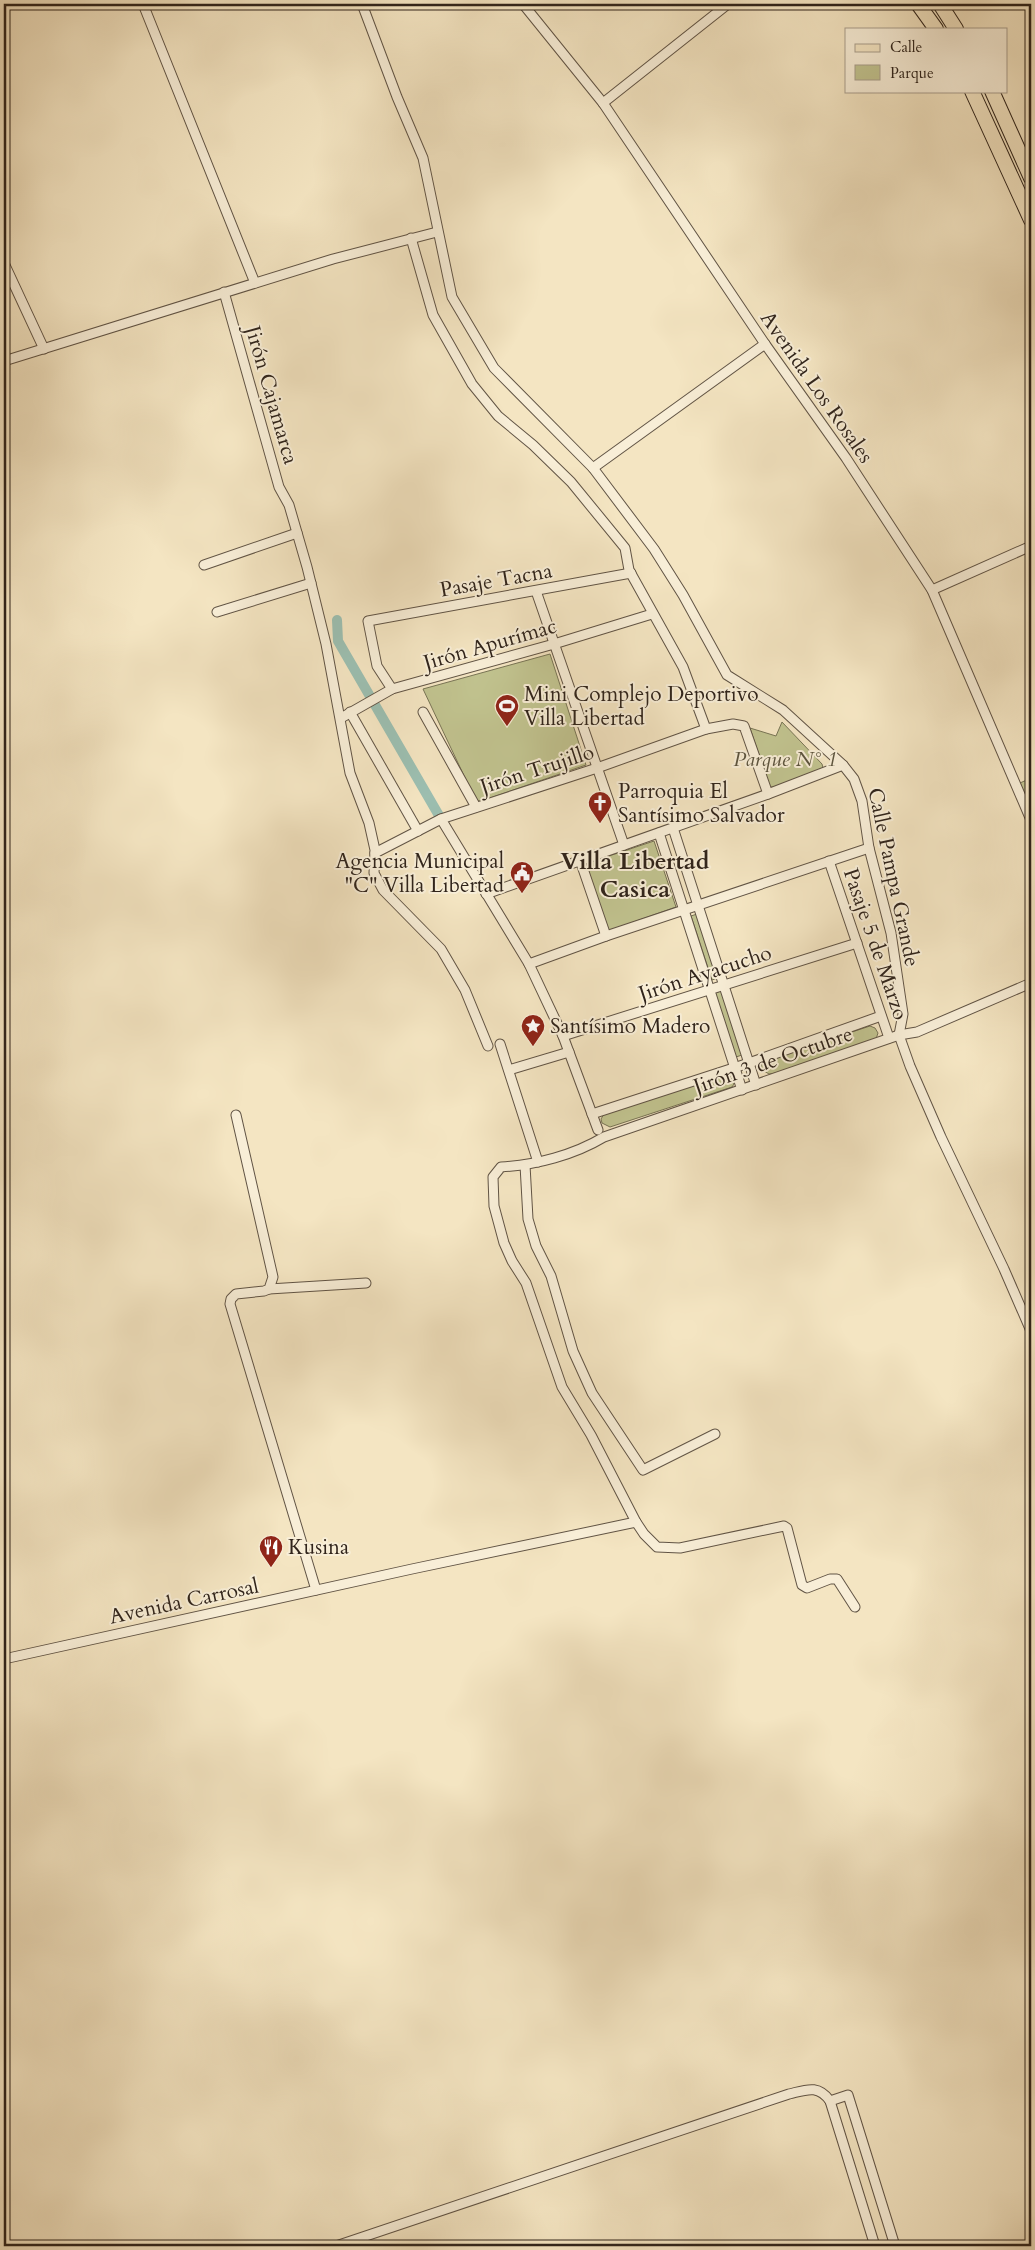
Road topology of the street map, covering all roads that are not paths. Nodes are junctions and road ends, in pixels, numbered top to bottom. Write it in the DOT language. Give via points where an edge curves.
graph roads {
  1 [pos="143,4"];
  2 [pos="362,4"];
  3 [pos="523,4"];
  4 [pos="728,4"];
  5 [pos="918,4"];
  6 [pos="940,4"];
  7 [pos="935,28"];
  8 [pos="955,28"];
  9 [pos="972,92"];
  10 [pos="992,92"];
  11 [pos="603,103"];
  12 [pos="1031,178"];
  13 [pos="1031,220"];
  14 [pos="438,232"];
  15 [pos="411,238"];
  16 [pos="4,263"];
  17 [pos="255,284"];
  18 [pos="224,292"];
  19 [pos="765,344"];
  20 [pos="44,348"];
  21 [pos="4,361"];
  22 [pos="593,468"];
  23 [pos="297,534"];
  24 [pos="1031,546"];
  25 [pos="204,565"];
  26 [pos="631,573"];
  27 [pos="311,583"];
  28 [pos="932,590"];
  29 [pos="536,591"];
  30 [pos="217,612"];
  31 [pos="652,614"];
  32 [pos="554,644"];
  33 [pos="392,689"];
  34 [pos="350,712"];
  35 [pos="423,712"];
  36 [pos="341,718"];
  37 [pos="706,729"];
  38 [pos="843,765"];
  39 [pos="597,768"];
  40 [pos="768,794"];
  41 [pos="476,807"];
  42 [pos="441,819"];
  43 [pos="1031,820"];
  44 [pos="673,828"];
  45 [pos="418,831"];
  46 [pos="659,832"];
  47 [pos="624,845"];
  48 [pos="869,848"];
  49 [pos="375,853"];
  50 [pos="580,860"];
  51 [pos="829,861"];
  52 [pos="486,894"];
  53 [pos="698,905"];
  54 [pos="684,910"];
  55 [pos="606,936"];
  56 [pos="857,943"];
  57 [pos="530,964"];
  58 [pos="1031,983"];
  59 [pos="724,984"];
  60 [pos="710,990"];
  61 [pos="882,1016"];
  62 [pos="899,1035"];
  63 [pos="563,1036"];
  64 [pos="889,1038"];
  65 [pos="500,1044"];
  66 [pos="488,1046"];
  67 [pos="569,1052"];
  68 [pos="749,1063"];
  69 [pos="735,1067"];
  70 [pos="509,1070"];
  71 [pos="756,1085"];
  72 [pos="742,1090"];
  73 [pos="592,1114"];
  74 [pos="236,1115"];
  75 [pos="598,1130"];
  76 [pos="538,1162"];
  77 [pos="525,1165"];
  78 [pos="366,1283"];
  79 [pos="269,1289"];
  80 [pos="1031,1331"];
  81 [pos="715,1434"];
  82 [pos="636,1522"];
  83 [pos="316,1590"];
  84 [pos="855,1607"];
  85 [pos="4,1659"];
  86 [pos="830,2101"];
  87 [pos="336,2246"];
  88 [pos="875,2246"];
  89 [pos="895,2246"];
  1 -- 17 [label="street"];
  2 -- 14 [label="street, Calle Pampa Grande" via="423,158"];
  3 -- 11 [label="street, Avenida Los Rosales"];
  4 -- 11 [label="street"];
  5 -- 7 [label="main road"];
  6 -- 8 [label="main road"];
  9 -- 13 [label="main road"];
  10 -- 12 [label="main road"];
  11 -- 19 [label="street, Avenida Los Rosales"];
  14 -- 15 [label="street"];
  14 -- 22 [label="street, Calle Pampa Grande" via="452,297 494,368"];
  15 -- 17 [label="street"];
  15 -- 26 [label="street" via="433,315 472,384 498,416 571,482 624,548"];
  16 -- 20 [label="street"];
  17 -- 18 [label="street"];
  18 -- 20 [label="street"];
  18 -- 23 [label="street, Jirón Cajamarca" via="279,487 289,505"];
  19 -- 22 [label="street"];
  19 -- 28 [label="street, Avenida Los Rosales" via="846,458"];
  20 -- 21 [label="street"];
  22 -- 38 [label="street, Calle Pampa Grande" via="684,595 727,675 783,710"];
  23 -- 25 [label="street"];
  23 -- 27 [label="street, Jirón Cajamarca"];
  24 -- 28 [label="street"];
  26 -- 29 [label="street, Pasaje Tacna"];
  26 -- 31 [label="street"];
  27 -- 30 [label="street"];
  27 -- 36 [label="street, Jirón Cajamarca"];
  28 -- 43 [label="street, Avenida Los Rosales"];
  29 -- 32 [label="street"];
  29 -- 33 [label="street, Pasaje Tacna" via="368,621 378,666"];
  31 -- 32 [label="street, Jirón Apurímac"];
  31 -- 37 [label="street" via="683,667"];
  32 -- 33 [label="street, Jirón Apurímac"];
  32 -- 39 [label="street"];
  33 -- 34 [label="street, Jirón Apurímac"];
  34 -- 36 [label="street, Jirón Apurímac"];
  34 -- 45 [label="street"];
  35 -- 41 [label="street"];
  36 -- 49 [label="street, Jirón Cajamarca" via="350,773 369,822"];
  37 -- 39 [label="street, Jirón Trujillo"];
  37 -- 40 [label="street, Jirón Trujillo" via="733,724 744,726"];
  38 -- 40 [label="street"];
  38 -- 48 [label="street, Calle Pampa Grande" via="854,779 862,801"];
  39 -- 41 [label="street, Jirón Trujillo"];
  39 -- 47 [label="street"];
  40 -- 44 [label="street"];
  41 -- 42 [label="street, Jirón Trujillo"];
  42 -- 45 [label="street, Jirón Trujillo"];
  42 -- 52 [label="street"];
  44 -- 46 [label="street"];
  44 -- 53 [label="street"];
  45 -- 49 [label="street, Jirón Trujillo"];
  46 -- 47 [label="street"];
  46 -- 54 [label="street"];
  47 -- 50 [label="street"];
  48 -- 51 [label="street"];
  48 -- 62 [label="street, Calle Pampa Grande" via="891,933 903,1014"];
  49 -- 66 [label="street, Jirón Cajamarca" via="374,873 383,890 441,949 465,990"];
  50 -- 52 [label="street"];
  50 -- 55 [label="street"];
  51 -- 53 [label="street"];
  51 -- 56 [label="street, Pasaje 5 de Marzo"];
  52 -- 57 [label="street"];
  53 -- 54 [label="street"];
  53 -- 59 [label="street"];
  54 -- 55 [label="street"];
  54 -- 60 [label="street"];
  55 -- 57 [label="street"];
  56 -- 59 [label="street, Jirón Ayacucho"];
  56 -- 61 [label="street, Pasaje 5 de Marzo"];
  57 -- 63 [label="street"];
  58 -- 62 [label="street, Jirón 3 de Octubre" via="917,1032"];
  59 -- 60 [label="street, Jirón Ayacucho"];
  59 -- 68 [label="street"];
  60 -- 63 [label="street, Jirón Ayacucho"];
  60 -- 69 [label="street"];
  61 -- 64 [label="street, Pasaje 5 de Marzo"];
  61 -- 68 [label="street, Jirón 3 de Octubre"];
  62 -- 64 [label="street, Jirón 3 de Octubre"];
  62 -- 80 [label="street" via="941,1137"];
  63 -- 67 [label="street"];
  64 -- 71 [label="street, Jirón 3 de Octubre"];
  65 -- 70 [label="street"];
  67 -- 70 [label="street"];
  67 -- 73 [label="street"];
  68 -- 69 [label="street, Jirón 3 de Octubre"];
  68 -- 71 [label="street"];
  69 -- 72 [label="street"];
  69 -- 73 [label="street, Jirón 3 de Octubre"];
  70 -- 76 [label="street"];
  71 -- 72 [label="street, Jirón 3 de Octubre"];
  72 -- 76 [label="street, Jirón 3 de Octubre"];
  73 -- 75 [label="street"];
  74 -- 79 [label="street" via="273,1278"];
  76 -- 77 [label="street, Jirón 3 de Octubre"];
  77 -- 81 [label="street" via="528,1219 536,1246 551,1276 573,1351 592,1393 643,1470"];
  77 -- 82 [label="street, Jirón 3 de Octubre" via="501,1166 493,1177 494,1206 504,1243 526,1283 562,1386"];
  78 -- 79 [label="street"];
  79 -- 83 [label="street" via="236,1294 230,1299 230,1304"];
  82 -- 83 [label="street, Avenida Carrosal"];
  82 -- 84 [label="street" via="650,1542 662,1549 784,1526 788,1528 802,1585 807,1588 837,1579"];
  83 -- 85 [label="street, Avenida Carrosal"];
  86 -- 87 [label="street" via="812,2088 789,2094"];
  86 -- 88 [label="street"];
  86 -- 89 [label="street" via="848,2095"];
}
